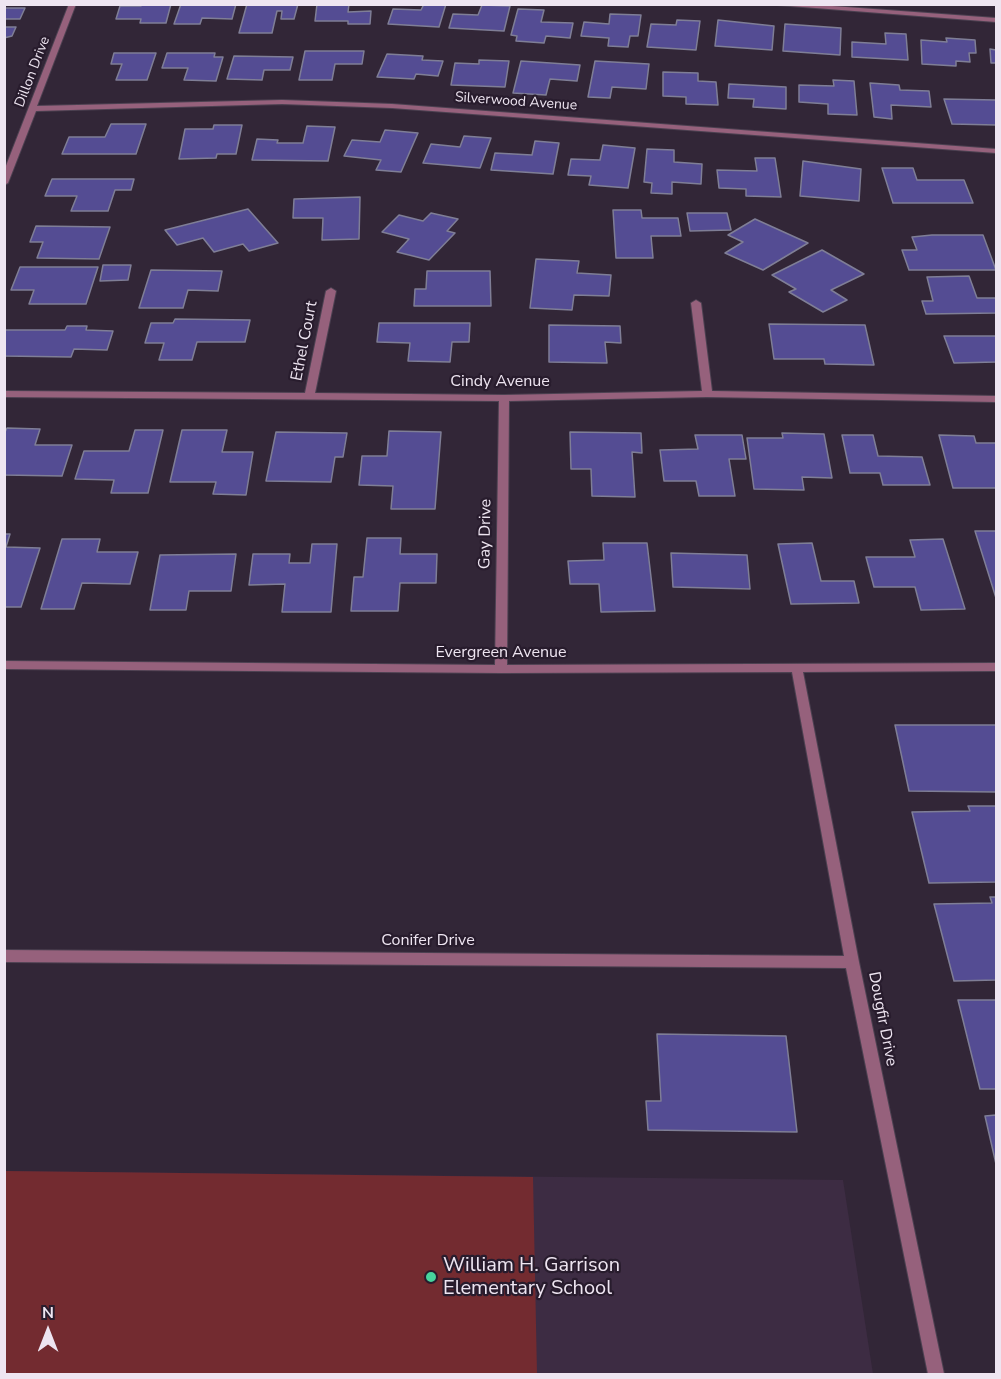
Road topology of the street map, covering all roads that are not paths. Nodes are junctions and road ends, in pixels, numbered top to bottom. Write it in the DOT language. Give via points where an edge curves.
graph roads {
  1 [pos="73,4"];
  2 [pos="767,4"];
  3 [pos="996,20"];
  4 [pos="33,110"];
  5 [pos="996,151"];
  6 [pos="4,183"];
  7 [pos="331,291"];
  8 [pos="696,303"];
  9 [pos="4,394"];
  10 [pos="707,394"];
  11 [pos="309,397"];
  12 [pos="504,398"];
  13 [pos="996,399"];
  14 [pos="4,665"];
  15 [pos="996,667"];
  16 [pos="501,669"];
  17 [pos="797,669"];
  18 [pos="4,956"];
  19 [pos="852,962"];
  20 [pos="936,1374"];
  1 -- 4 [label="street, Dillon Drive"];
  2 -- 3 [label="street"];
  4 -- 5 [label="street, Silverwood Avenue" via="282,102 392,106"];
  4 -- 6 [label="street, Dillon Drive"];
  7 -- 11 [label="street, Ethel Court"];
  8 -- 10 [label="street"];
  9 -- 11 [label="street, Cindy Avenue"];
  10 -- 12 [label="street, Cindy Avenue"];
  10 -- 13 [label="street, Cindy Avenue"];
  11 -- 12 [label="street, Cindy Avenue"];
  12 -- 16 [label="street, Gay Drive"];
  14 -- 16 [label="street, Evergreen Avenue"];
  15 -- 17 [label="street, Evergreen Avenue"];
  16 -- 17 [label="street, Evergreen Avenue"];
  17 -- 19 [label="street, Dougfir Drive"];
  18 -- 19 [label="street, Conifer Drive"];
  19 -- 20 [label="street, Dougfir Drive"];
}
